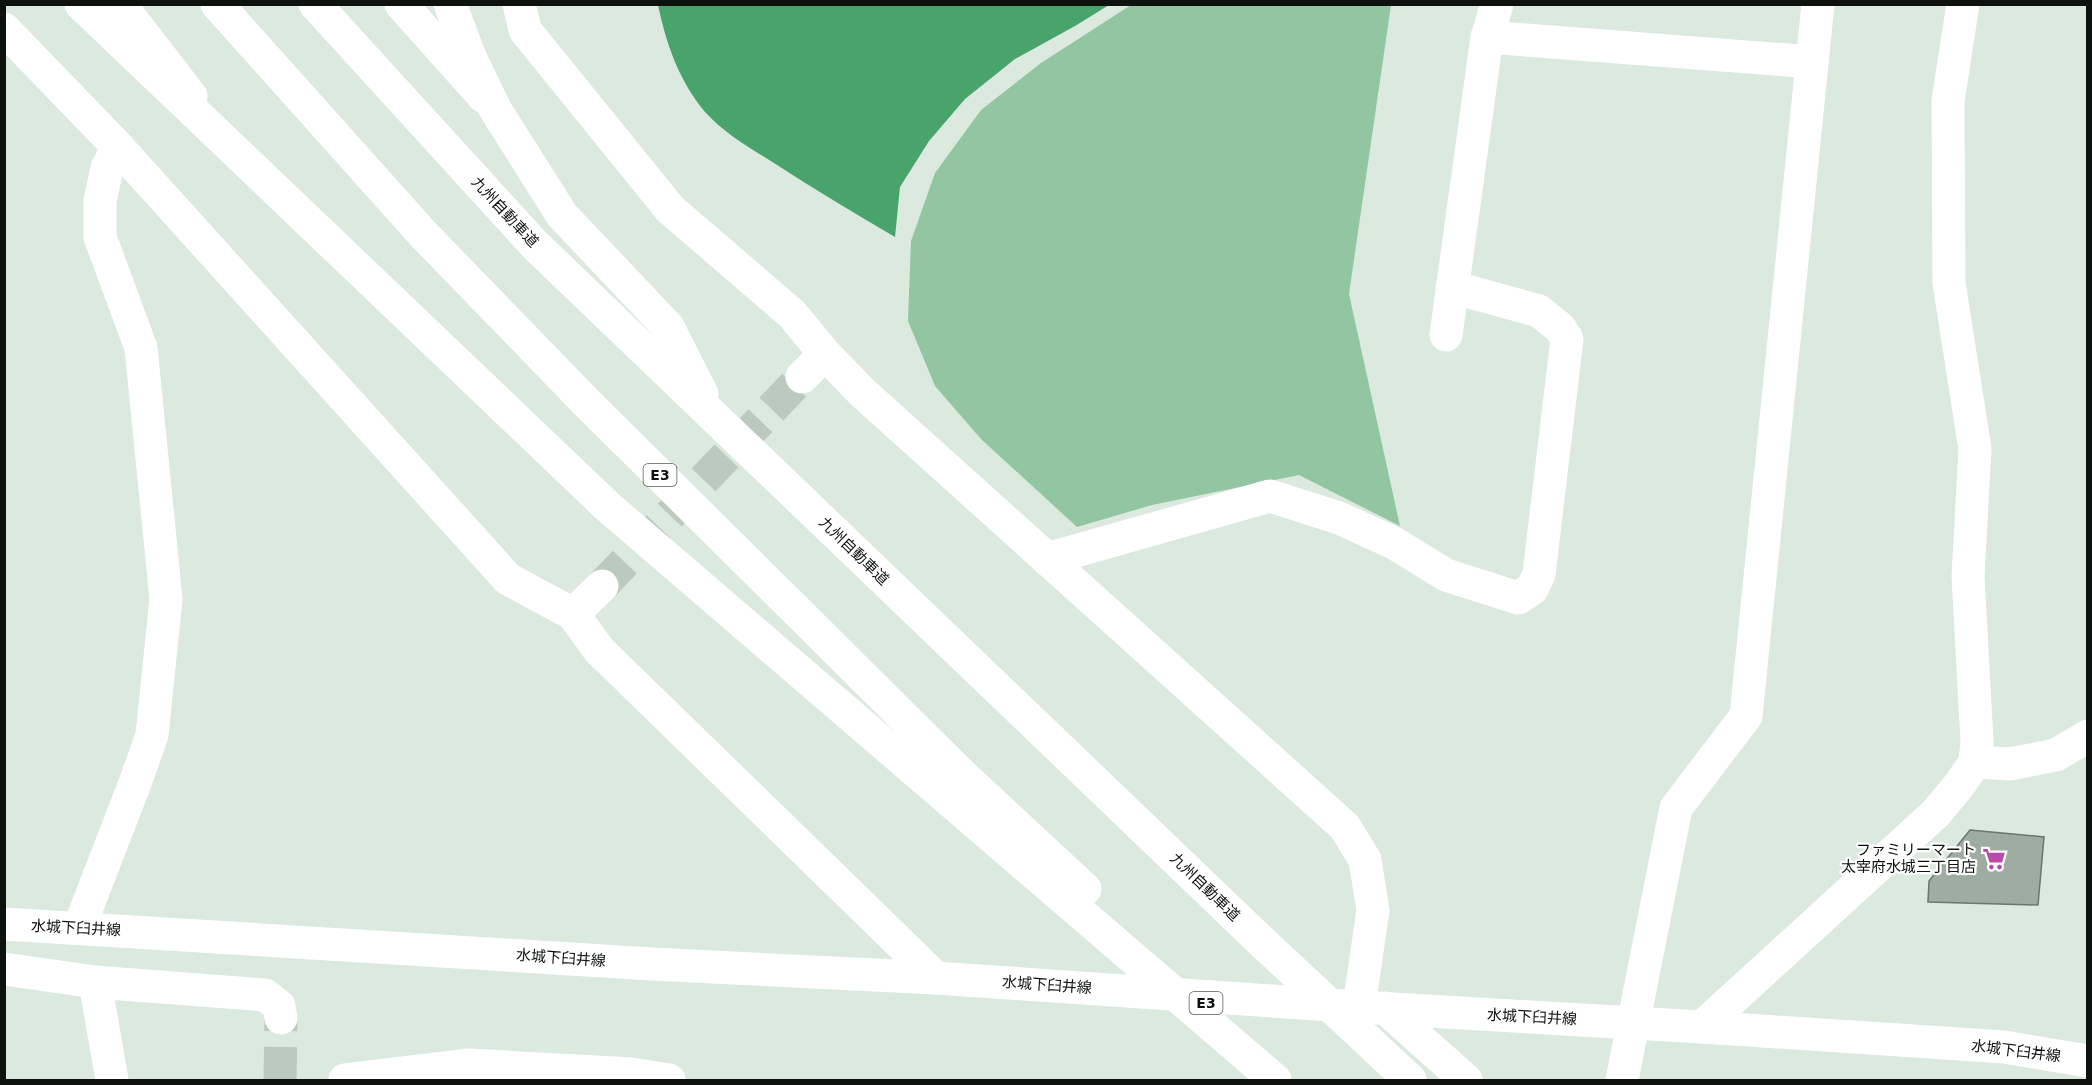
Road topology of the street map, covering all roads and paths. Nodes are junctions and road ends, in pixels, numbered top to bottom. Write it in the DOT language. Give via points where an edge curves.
graph roads {
  1 [pos="81,4"];
  2 [pos="120,4"];
  3 [pos="216,4"];
  4 [pos="315,4"];
  5 [pos="401,4"];
  6 [pos="450,4"];
  7 [pos="519,4"];
  8 [pos="1497,4"];
  9 [pos="1818,4"];
  10 [pos="1963,4"];
  11 [pos="4,29"];
  12 [pos="1487,37"];
  13 [pos="1812,62"];
  14 [pos="495,109"];
  15 [pos="118,147"];
  16 [pos="232,149"];
  17 [pos="1452,287"];
  18 [pos="1446,335"];
  19 [pos="825,354"];
  20 [pos="802,377"];
  21 [pos="713,416"];
  22 [pos="1047,559"];
  23 [pos="602,586"];
  24 [pos="573,614"];
  25 [pos="2088,736"];
  26 [pos="1975,762"];
  27 [pos="4,924"];
  28 [pos="79,928"];
  29 [pos="1115,930"];
  30 [pos="4,969"];
  31 [pos="936,978"];
  32 [pos="95,982"];
  33 [pos="1372,1008"];
  34 [pos="281,1018"];
  35 [pos="1633,1023"];
  36 [pos="1702,1027"];
  37 [pos="2088,1061"];
  38 [pos="112,1080"];
  39 [pos="345,1080"];
  40 [pos="669,1080"];
  41 [pos="1275,1080"];
  42 [pos="1290,1080"];
  43 [pos="1410,1080"];
  44 [pos="1466,1080"];
  45 [pos="1622,1080"];
  1 -- 16 [label="main road"];
  2 -- 16 [label="main road"];
  3 -- 29 [label="main road, E3" via="423,234 586,402"];
  4 -- 21 [label="main road, 九州自動車道" via="535,245"];
  5 -- 14 [label="main road"];
  6 -- 14 [label="main road"];
  7 -- 19 [label="main road" via="525,30 670,209 792,314"];
  8 -- 12 [label="main road"];
  9 -- 13 [label="main road"];
  10 -- 26 [label="main road" via="1948,101 1949,283 1975,449 1968,576"];
  11 -- 15 [label="main road"];
  12 -- 13 [label="main road"];
  12 -- 17 [label="main road"];
  13 -- 35 [label="main road" via="1746,716 1676,808"];
  14 -- 21 [label="main road" via="562,215 668,327"];
  15 -- 24 [label="main road" via="508,579"];
  15 -- 28 [label="main road" via="107,168 100,201 100,237 141,348 166,599 152,735"];
  16 -- 29 [label="main road" via="606,506"];
  17 -- 18 [label="main road"];
  17 -- 22 [label="main road" via="1539,311 1567,339 1539,573 1532,589 1518,598 1446,575 1394,543 1339,518 1270,496"];
  19 -- 20 [label="main road"];
  19 -- 22 [label="main road"];
  21 -- 43 [label="main road, 九州自動車道"];
  22 -- 33 [label="main road" via="1345,827 1365,860 1373,910"];
  23 -- 24 [label="main road"];
  24 -- 31 [label="main road" via="598,650"];
  25 -- 26 [label="main road" via="2055,755 2010,764"];
  26 -- 36 [label="main road" via="1936,813"];
  27 -- 28 [label="main road, 水城下臼井線"];
  28 -- 31 [label="main road, 水城下臼井線"];
  29 -- 41 [label="main road"];
  29 -- 42 [label="main road, E3"];
  30 -- 32 [label="main road"];
  31 -- 33 [label="main road, 水城下臼井線"];
  32 -- 34 [label="main road" via="266,995 279,1006"];
  32 -- 38 [label="main road"];
  33 -- 35 [label="main road, 水城下臼井線"];
  33 -- 44 [label="main road"];
  35 -- 36 [label="main road, 水城下臼井線"];
  35 -- 45 [label="main road"];
  36 -- 37 [label="main road, 水城下臼井線" via="2004,1047"];
  39 -- 40 [label="main road" via="469,1065 632,1074"];
}
